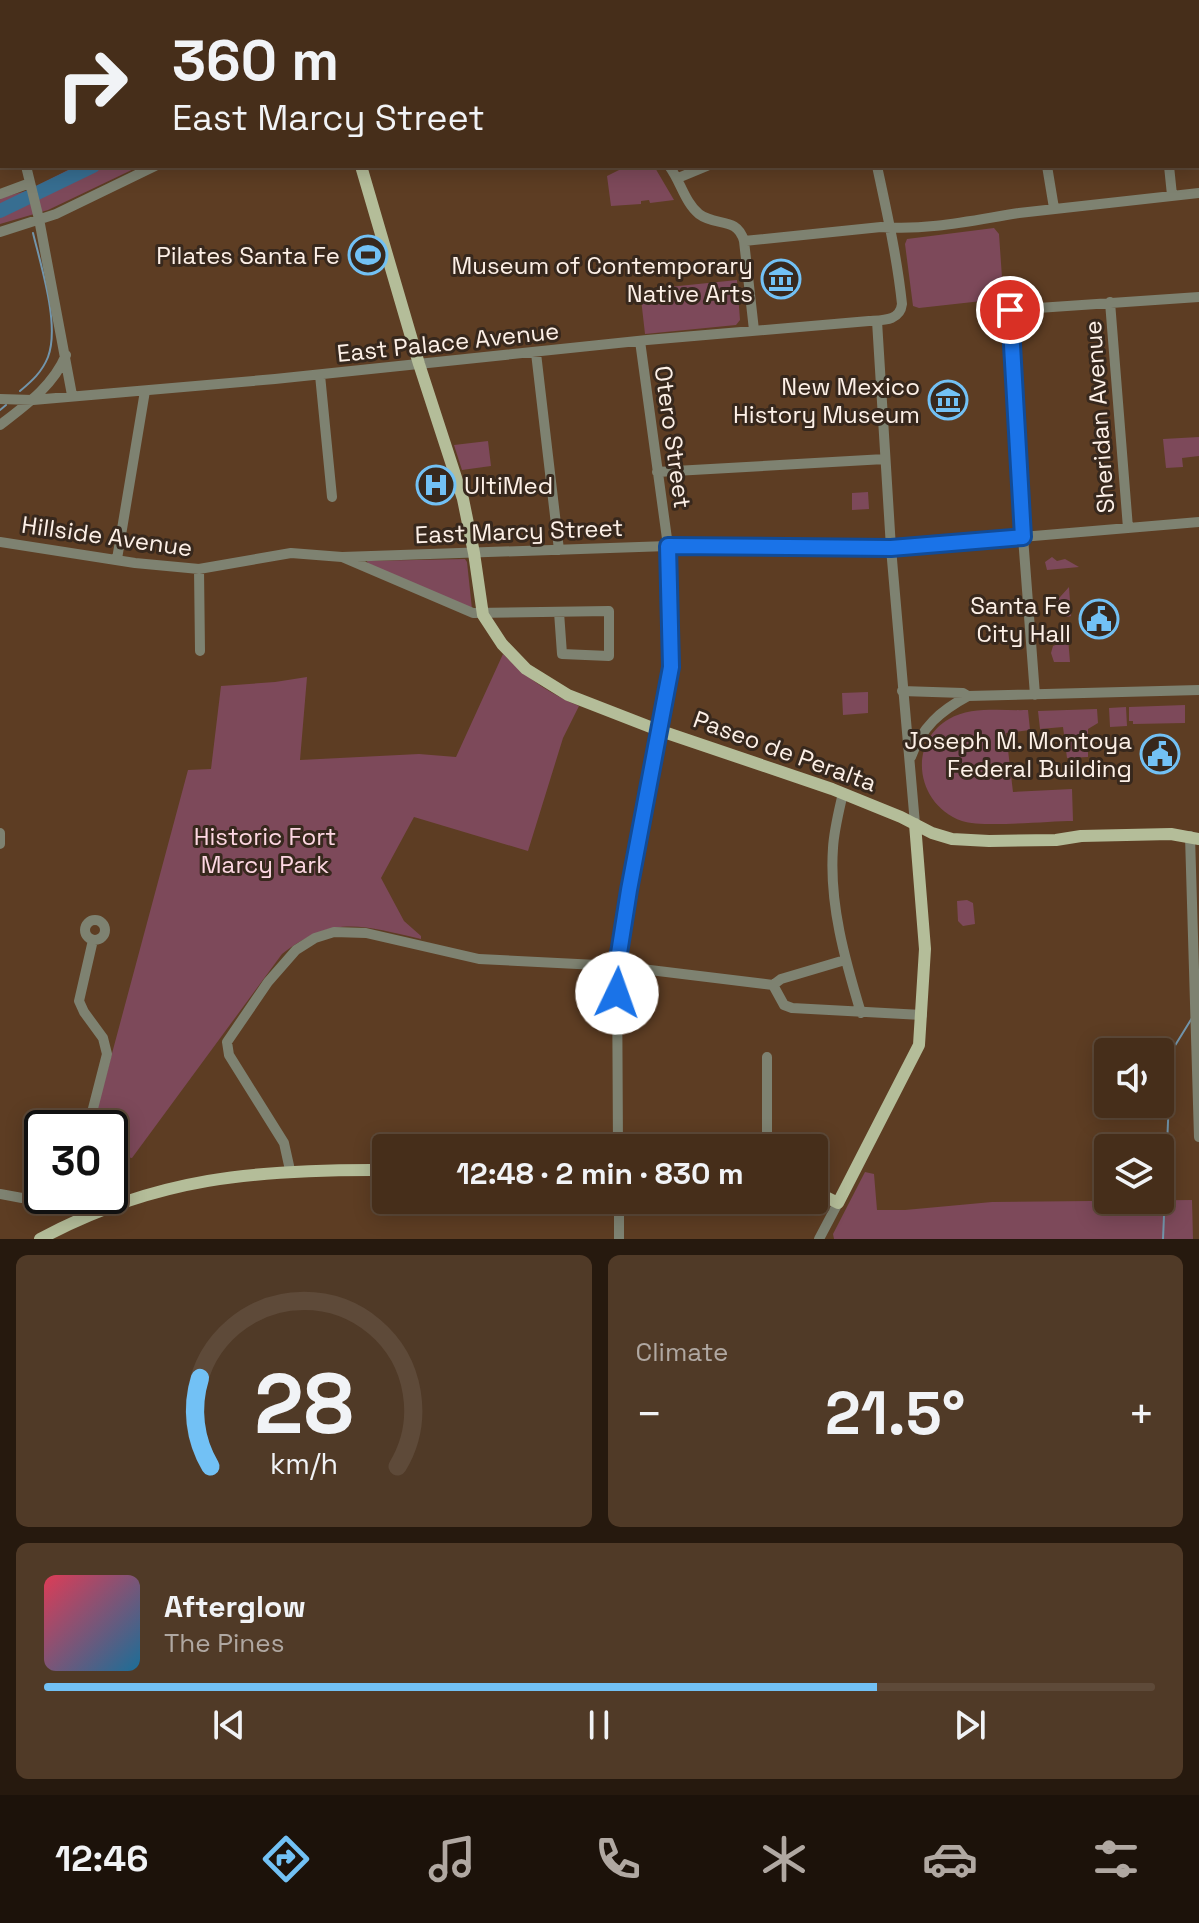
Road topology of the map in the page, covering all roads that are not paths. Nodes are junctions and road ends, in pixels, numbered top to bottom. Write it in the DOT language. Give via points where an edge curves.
graph roads {
  1 [pos="26,168"];
  2 [pos="151,168"];
  3 [pos="362,168"];
  4 [pos="670,168"];
  5 [pos="702,168"];
  6 [pos="877,168"];
  7 [pos="1047,168"];
  8 [pos="1169,168"];
  9 [pos="678,178"];
  10 [pos="31,186"];
  11 [pos="1199,193"];
  12 [pos="0,194"];
  13 [pos="1172,195"];
  14 [pos="1054,208"];
  15 [pos="38,215"];
  16 [pos="890,228"];
  17 [pos="0,232"];
  18 [pos="744,241"];
  19 [pos="1199,297"];
  20 [pos="1110,302"];
  21 [pos="877,321"];
  22 [pos="754,330"];
  23 [pos="640,341"];
  24 [pos="536,353"];
  25 [pos="67,354"];
  26 [pos="419,364"];
  27 [pos="320,375"];
  28 [pos="145,391"];
  29 [pos="72,395"];
  30 [pos="0,399"];
  31 [pos="33,400"];
  32 [pos="0,425"];
  33 [pos="885,459"];
  34 [pos="657,472"];
  35 [pos="332,497"];
  36 [pos="1199,522"];
  37 [pos="1128,528"];
  38 [pos="1023,537"];
  39 [pos="0,542"];
  40 [pos="668,546"];
  41 [pos="891,548"];
  42 [pos="559,550"];
  43 [pos="474,553"];
  44 [pos="342,557"];
  45 [pos="117,559"];
  46 [pos="199,569"];
  47 [pos="559,612"];
  48 [pos="483,615"];
  49 [pos="200,651"];
  50 [pos="1199,690"];
  51 [pos="902,691"];
  52 [pos="1035,695"];
  53 [pos="968,696"];
  54 [pos="658,730"];
  55 [pos="909,762"];
  56 [pos="843,793"];
  57 [pos="915,824"];
  58 [pos="0,833"];
  59 [pos="1196,835"];
  60 [pos="0,844"];
  61 [pos="93,940"];
  62 [pos="845,960"];
  63 [pos="617,966"];
  64 [pos="773,985"];
  65 [pos="861,1013"];
  66 [pos="922,1015"];
  67 [pos="1198,1049"];
  68 [pos="767,1057"];
  69 [pos="1198,1085"];
  70 [pos="93,1110"];
  71 [pos="618,1134"];
  72 [pos="767,1134"];
  73 [pos="1199,1137"];
  74 [pos="290,1170"];
  75 [pos="372,1170"];
  76 [pos="0,1194"];
  77 [pos="24,1198"];
  78 [pos="828,1198"];
  79 [pos="838,1203"];
  80 [pos="619,1214"];
  81 [pos="40,1239"];
  82 [pos="619,1239"];
  83 [pos="819,1239"];
  1 -- 10 [label="street"];
  2 -- 15 [label="street" via="69,208"];
  3 -- 26 [label="main road, Paseo de Peralta"];
  4 -- 9 [label="street"];
  5 -- 9 [label="street"];
  6 -- 16 [label="street"];
  7 -- 14 [label="street"];
  8 -- 13 [label="street"];
  9 -- 18 [label="street" via="696,211 733,224"];
  10 -- 12 [label="street"];
  10 -- 15 [label="street"];
  11 -- 13 [label="street"];
  13 -- 14 [label="street"];
  14 -- 16 [label="street"];
  15 -- 17 [label="street"];
  15 -- 25 [label="street"];
  16 -- 18 [label="street"];
  16 -- 21 [label="street, East Palace Avenue" via="902,304 899,314"];
  18 -- 22 [label="street"];
  19 -- 20 [label="street"];
  20 -- 37 [label="street, Sheridan Avenue"];
  20 -- 38 [label="street" via="1010,310"];
  21 -- 22 [label="street, East Palace Avenue"];
  21 -- 33 [label="street"];
  22 -- 23 [label="street, East Palace Avenue"];
  23 -- 24 [label="street, East Palace Avenue"];
  23 -- 34 [label="street, Otero Street"];
  24 -- 26 [label="street, East Palace Avenue"];
  24 -- 42 [label="street"];
  25 -- 29 [label="street"];
  25 -- 31 [label="street"];
  26 -- 27 [label="street, East Palace Avenue"];
  26 -- 43 [label="main road, Paseo de Peralta" via="463,499"];
  27 -- 28 [label="street, East Palace Avenue"];
  27 -- 35 [label="street"];
  28 -- 29 [label="street, East Palace Avenue"];
  28 -- 45 [label="street"];
  29 -- 31 [label="street, East Palace Avenue"];
  30 -- 31 [label="street, East Palace Avenue"];
  31 -- 32 [label="street"];
  33 -- 34 [label="street"];
  33 -- 41 [label="street"];
  34 -- 40 [label="street, Otero Street"];
  36 -- 37 [label="street, East Marcy Street"];
  37 -- 38 [label="street, East Marcy Street"];
  38 -- 41 [label="street, East Marcy Street"];
  38 -- 52 [label="street"];
  39 -- 45 [label="street, Hillside Avenue"];
  40 -- 41 [label="street, East Marcy Street"];
  40 -- 42 [label="street, East Marcy Street"];
  40 -- 54 [label="street, Otero Street" via="672,654"];
  41 -- 51 [label="street"];
  42 -- 43 [label="street, East Marcy Street"];
  43 -- 44 [label="street, East Marcy Street"];
  43 -- 48 [label="main road, Paseo de Peralta"];
  44 -- 46 [label="street, Hillside Avenue" via="291,553"];
  44 -- 48 [label="street, Hillside Avenue"];
  45 -- 46 [label="street, Hillside Avenue"];
  46 -- 49 [label="street"];
  47 -- 47 [label="street" via="609,611 609,656 562,654"];
  47 -- 48 [label="street"];
  48 -- 54 [label="main road, Paseo de Peralta" via="508,651 545,683"];
  50 -- 52 [label="street"];
  51 -- 53 [label="street"];
  51 -- 55 [label="street"];
  52 -- 53 [label="street"];
  53 -- 55 [label="street" via="930,722"];
  54 -- 56 [label="main road, Paseo de Peralta"];
  54 -- 63 [label="street, Otero Street"];
  55 -- 57 [label="street"];
  56 -- 57 [label="main road, Paseo de Peralta"];
  56 -- 62 [label="street" via="832,864"];
  57 -- 59 [label="main road, Paseo de Peralta" via="970,841"];
  57 -- 66 [label="main road" via="925,949"];
  58 -- 60 [label="street"];
  59 -- 67 [label="street"];
  61 -- 70 [label="street" via="79,1001 105,1041 107,1054"];
  62 -- 64 [label="street"];
  62 -- 65 [label="street"];
  63 -- 64 [label="street"];
  63 -- 71 [label="street, Otero Street"];
  63 -- 74 [label="street" via="479,959 366,933 334,932 315,938 296,950 268,982 227,1042 231,1059 284,1143"];
  64 -- 65 [label="street" via="784,1005 792,1008"];
  65 -- 66 [label="street"];
  66 -- 79 [label="main road" via="916,1054"];
  67 -- 69 [label="street"];
  68 -- 72 [label="street"];
  69 -- 73 [label="street"];
  74 -- 75 [label="main road"];
  74 -- 81 [label="main road" via="173,1186 104,1209"];
  76 -- 77 [label="street"];
  78 -- 79 [label="main road"];
  79 -- 83 [label="street"];
  80 -- 82 [label="street"];
}
